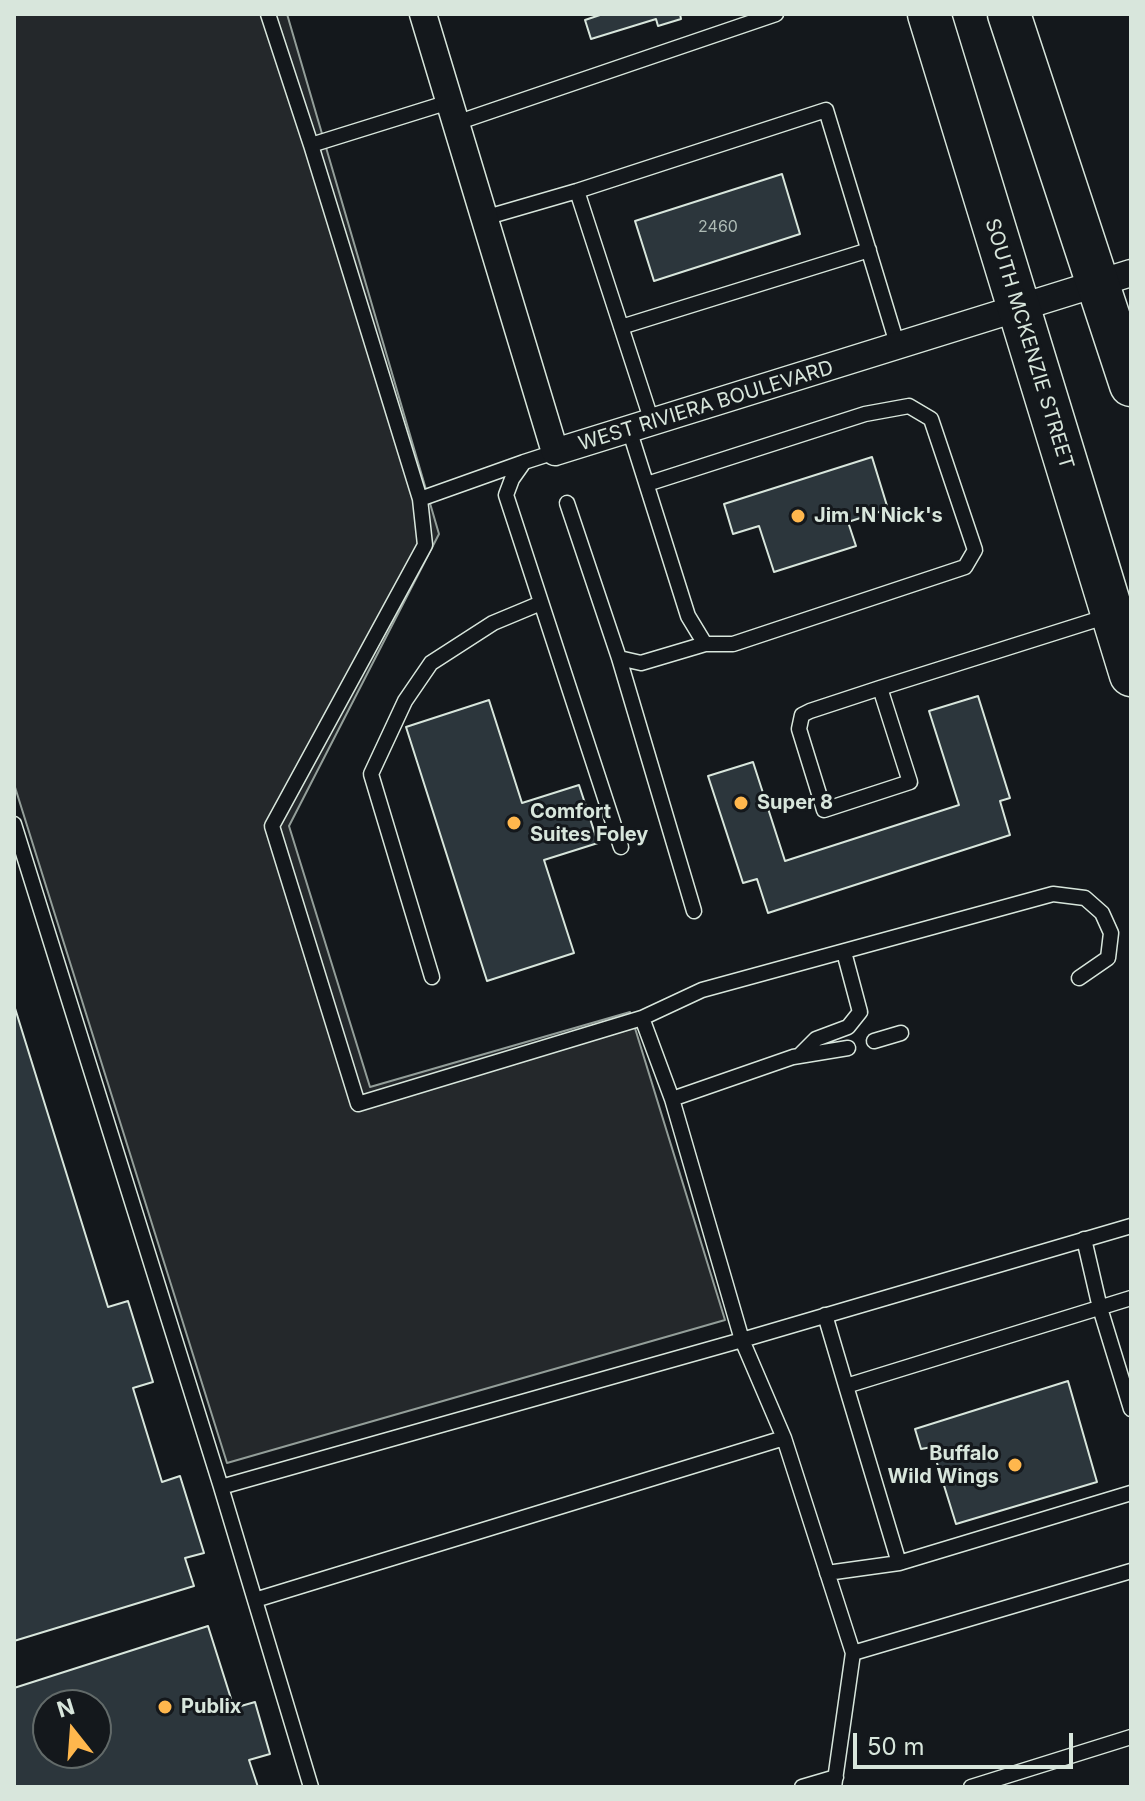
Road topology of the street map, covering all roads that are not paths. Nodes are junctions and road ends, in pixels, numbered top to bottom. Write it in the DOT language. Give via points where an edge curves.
graph roads {
  1 [pos="268,14"];
  2 [pos="424,14"];
  3 [pos="776,14"];
  4 [pos="929,14"];
  5 [pos="1009,14"];
  6 [pos="452,112"];
  7 [pos="311,145"];
  8 [pos="577,191"];
  9 [pos="484,218"];
  10 [pos="869,250"];
  11 [pos="1115,278"];
  12 [pos="1018,309"];
  13 [pos="621,327"];
  14 [pos="898,347"];
  15 [pos="1131,385"];
  16 [pos="640,426"];
  17 [pos="555,452"];
  18 [pos="524,462"];
  19 [pos="647,484"];
  20 [pos="420,499"];
  21 [pos="567,503"];
  22 [pos="541,603"];
  23 [pos="1112,615"];
  24 [pos="705,644"];
  25 [pos="619,658"];
  26 [pos="1131,675"];
  27 [pos="880,688"];
  28 [pos="14,824"];
  29 [pos="621,847"];
  30 [pos="694,911"];
  31 [pos="844,952"];
  32 [pos="432,977"];
  33 [pos="1079,978"];
  34 [pos="642,1018"];
  35 [pos="901,1033"];
  36 [pos="874,1041"];
  37 [pos="848,1048"];
  38 [pos="800,1055"];
  39 [pos="672,1099"];
  40 [pos="1131,1226"];
  41 [pos="1084,1239"];
  42 [pos="1131,1298"];
  43 [pos="1100,1308"];
  44 [pos="825,1315"];
  45 [pos="742,1340"];
  46 [pos="846,1386"];
  47 [pos="1131,1409"];
  48 [pos="784,1438"];
  49 [pos="221,1487"];
  50 [pos="1131,1493"];
  51 [pos="899,1563"];
  52 [pos="1131,1571"];
  53 [pos="827,1573"];
  54 [pos="255,1600"];
  55 [pos="853,1653"];
  56 [pos="1131,1737"];
  57 [pos="1020,1780"];
  58 [pos="835,1782"];
  59 [pos="311,1787"];
  60 [pos="802,1787"];
  61 [pos="971,1787"];
  1 -- 7 [label="lane"];
  2 -- 6 [label="street, WEST RIVIERA BOULEVARD"];
  3 -- 6 [label="lane"];
  4 -- 12 [label="main road, SOUTH MCKENZIE STREET"];
  5 -- 11 [label="main road"];
  6 -- 7 [label="lane"];
  6 -- 9 [label="street, WEST RIVIERA BOULEVARD"];
  7 -- 20 [label="lane"];
  8 -- 9 [label="lane"];
  8 -- 10 [label="lane" via="826,110"];
  8 -- 13 [label="lane"];
  9 -- 17 [label="street, WEST RIVIERA BOULEVARD"];
  10 -- 13 [label="lane"];
  10 -- 14 [label="lane"];
  11 -- 12 [label="street, WEST RIVIERA BOULEVARD"];
  11 -- 15 [label="main road"];
  12 -- 14 [label="street, WEST RIVIERA BOULEVARD"];
  12 -- 23 [label="main road, SOUTH MCKENZIE STREET"];
  13 -- 16 [label="lane"];
  14 -- 16 [label="street, WEST RIVIERA BOULEVARD"];
  16 -- 17 [label="street, WEST RIVIERA BOULEVARD"];
  16 -- 19 [label="lane"];
  17 -- 18 [label="lane"];
  18 -- 20 [label="lane"];
  18 -- 22 [label="lane" via="506,495"];
  19 -- 24 [label="lane" via="688,616"];
  19 -- 24 [label="lane" via="865,414 909,406 931,419 975,550 965,567 733,644"];
  20 -- 34 [label="lane" via="425,545 272,826 358,1104"];
  21 -- 25 [label="lane"];
  22 -- 29 [label="lane"];
  22 -- 32 [label="lane" via="493,623 431,663 405,701 371,774"];
  23 -- 26 [label="main road, SOUTH MCKENZIE STREET"];
  23 -- 27 [label="lane"];
  24 -- 25 [label="lane" via="641,663"];
  25 -- 30 [label="lane"];
  27 -- 27 [label="lane" via="802,715 799,729 824,810 910,782"];
  28 -- 49 [label="lane"];
  31 -- 33 [label="lane" via="1053,894 1085,898 1102,913 1111,933 1108,958"];
  31 -- 34 [label="lane" via="702,990"];
  31 -- 38 [label="lane" via="860,1012 848,1027 816,1039"];
  34 -- 39 [label="lane"];
  35 -- 36 [label="lane"];
  37 -- 38 [label="lane"];
  38 -- 39 [label="lane"];
  39 -- 45 [label="lane"];
  40 -- 41 [label="lane"];
  41 -- 43 [label="lane"];
  41 -- 44 [label="lane"];
  42 -- 43 [label="lane"];
  43 -- 46 [label="lane"];
  43 -- 47 [label="lane"];
  44 -- 45 [label="lane"];
  44 -- 46 [label="lane"];
  45 -- 48 [label="lane"];
  45 -- 49 [label="lane"];
  46 -- 51 [label="lane"];
  48 -- 53 [label="lane"];
  48 -- 54 [label="lane"];
  49 -- 54 [label="lane"];
  50 -- 51 [label="lane"];
  51 -- 53 [label="lane"];
  52 -- 55 [label="lane"];
  53 -- 55 [label="lane"];
  54 -- 59 [label="lane"];
  55 -- 58 [label="lane"];
  56 -- 57 [label="lane"];
  57 -- 61 [label="lane"];
  58 -- 60 [label="lane"];
}
